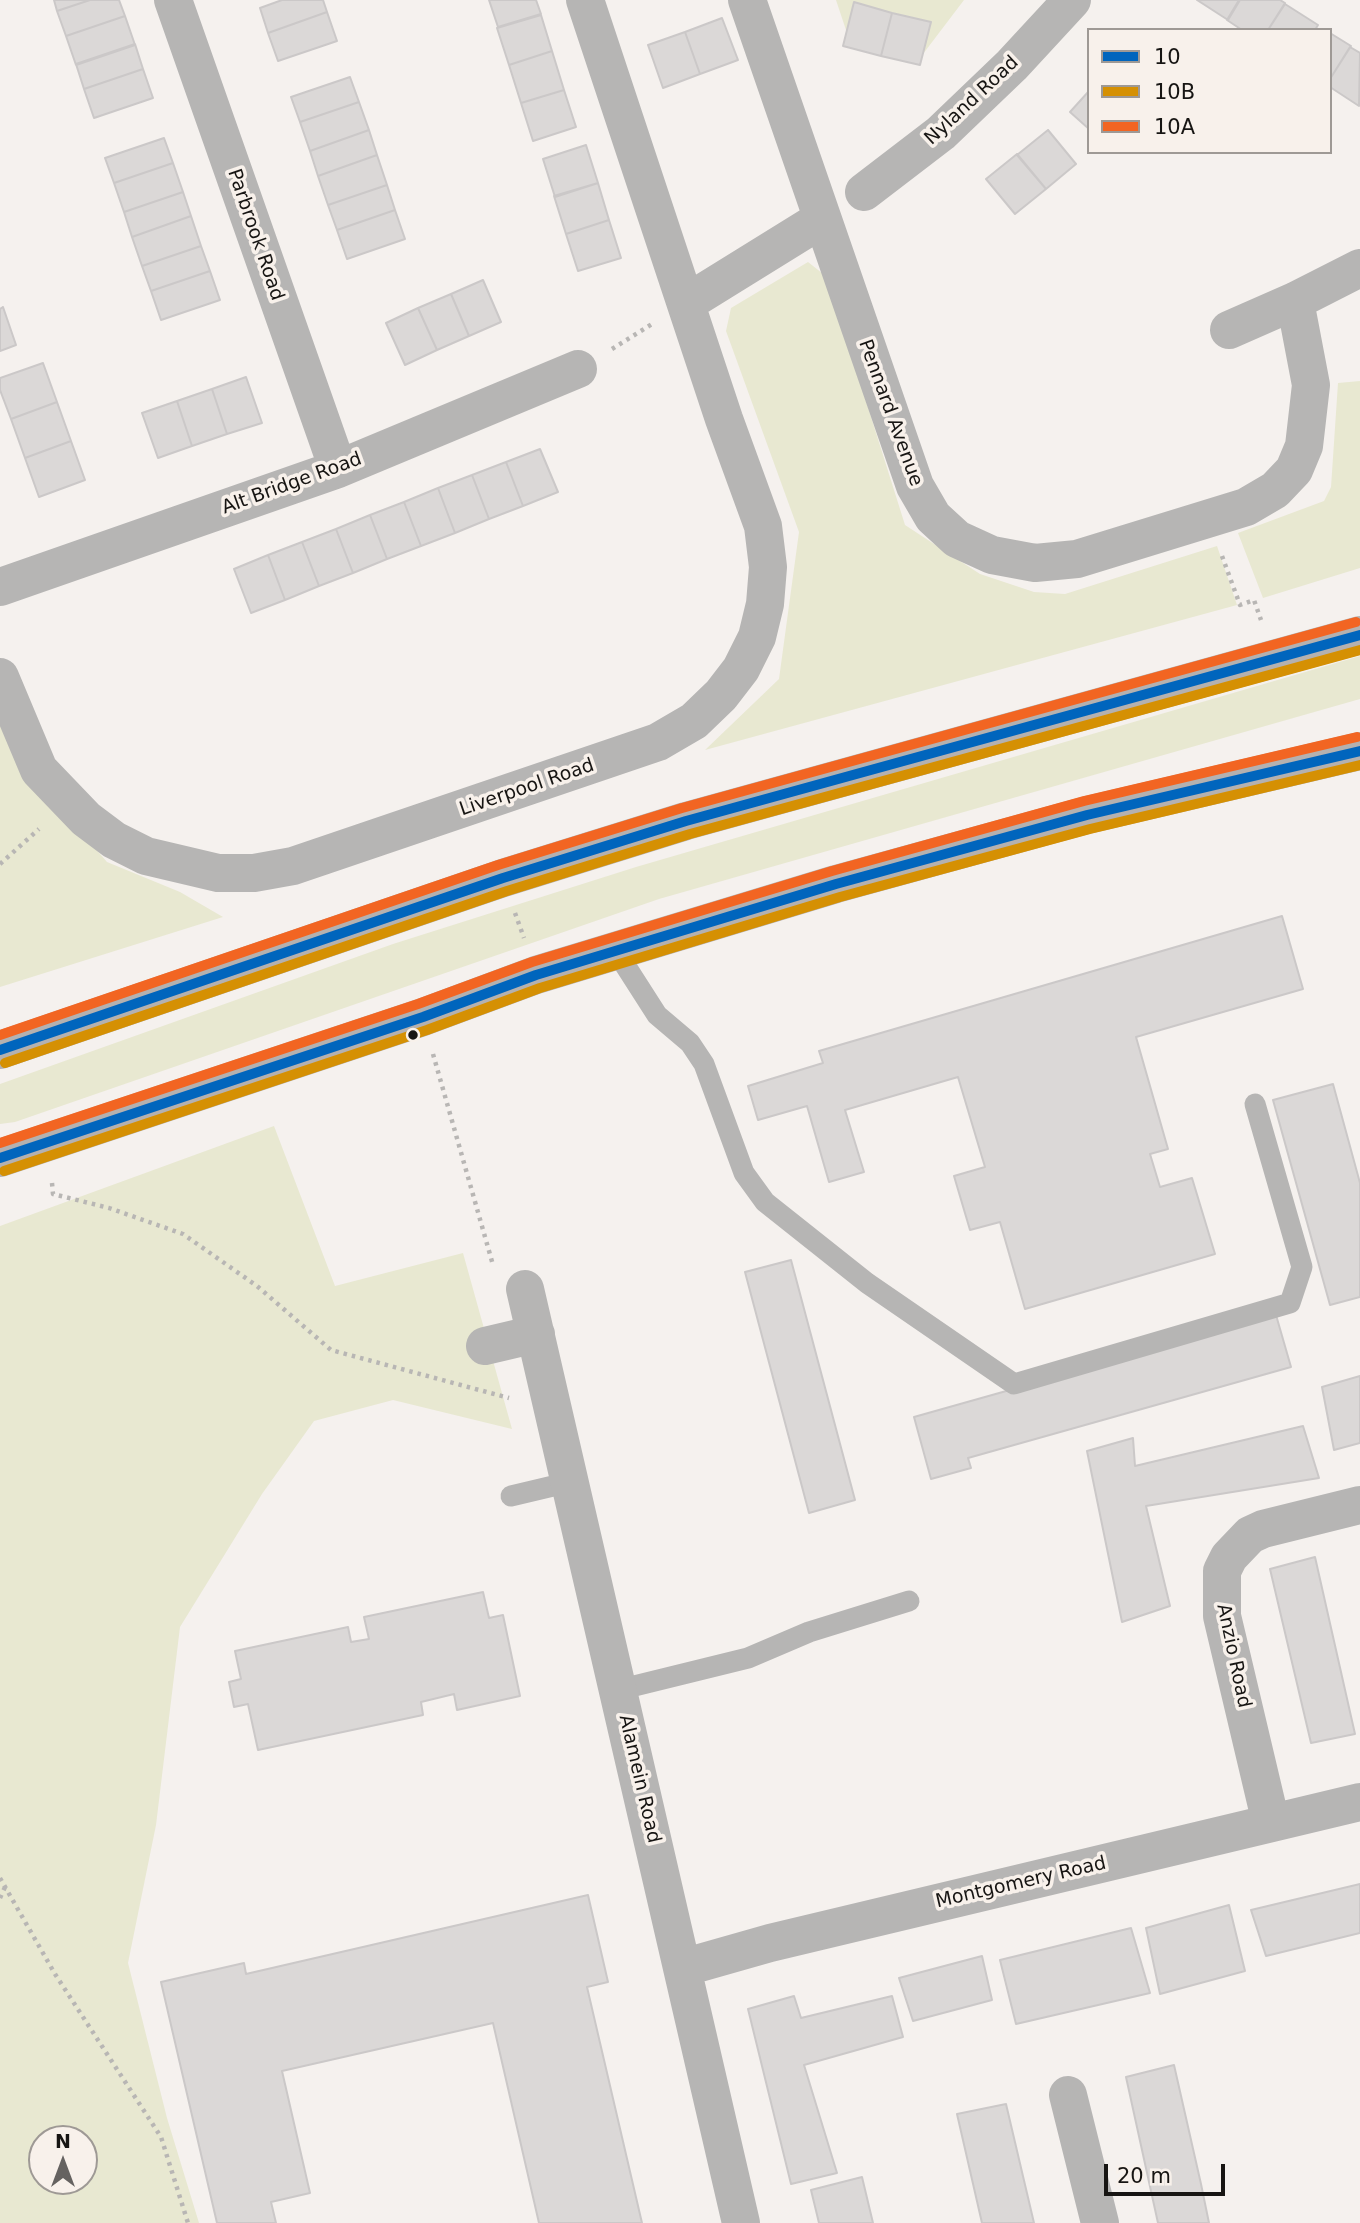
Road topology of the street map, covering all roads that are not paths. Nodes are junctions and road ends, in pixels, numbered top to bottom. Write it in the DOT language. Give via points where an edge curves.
graph roads {
  1 [pos="173,0"];
  2 [pos="585,0"];
  3 [pos="747,0"];
  4 [pos="1072,0"];
  5 [pos="864,192"];
  6 [pos="822,219"];
  7 [pos="1360,268"];
  8 [pos="1295,301"];
  9 [pos="688,302"];
  10 [pos="1228,330"];
  11 [pos="578,369"];
  12 [pos="338,469"];
  13 [pos="0,587"];
  14 [pos="1360,635"];
  15 [pos="0,677"];
  16 [pos="1360,751"];
  17 [pos="615,951"];
  18 [pos="0,1050"];
  19 [pos="1255,1104"];
  20 [pos="0,1158"];
  21 [pos="525,1289"];
  22 [pos="536,1334"];
  23 [pos="485,1346"];
  24 [pos="570,1482"];
  25 [pos="511,1496"];
  26 [pos="1344,1509"];
  27 [pos="909,1601"];
  28 [pos="618,1690"];
  29 [pos="1360,1802"];
  30 [pos="1271,1823"];
  31 [pos="682,1968"];
  32 [pos="1068,2095"];
  33 [pos="741,2223"];
  34 [pos="1100,2223"];
  1 -- 12 [label="street, Parbrook Road"];
  2 -- 9 [label="street"];
  3 -- 6 [label="street, Pennard Avenue"];
  4 -- 5 [label="street, Nyland Road" via="942,133"];
  6 -- 8 [label="street, Pennard Avenue" via="915,486 933,517 957,539 992,555 1035,563 1067,560 1209,519 1246,507 1275,490 1294,470 1304,446 1311,385"];
  6 -- 9 [label="street"];
  7 -- 8 [label="street"];
  8 -- 10 [label="street"];
  9 -- 15 [label="street, Liverpool Road" via="763,526 768,567 757,637 741,669 694,721 658,742 293,866 218,873 146,856 114,840 62,797 39,770"];
  11 -- 12 [label="street, Alt Bridge Road"];
  12 -- 13 [label="street, Alt Bridge Road"];
  14 -- 18 [label="highway" via="686,821 503,878"];
  16 -- 17 [label="highway" via="1074,819"];
  17 -- 19 [label="lane" via="657,1015 690,1043 704,1064 744,1173 765,1202 867,1283 1014,1384 1290,1303 1302,1266"];
  17 -- 20 [label="highway"];
  21 -- 22 [label="street, Alamein Road"];
  22 -- 23 [label="street"];
  22 -- 24 [label="street, Alamein Road"];
  24 -- 25 [label="lane"];
  24 -- 28 [label="street, Alamein Road"];
  26 -- 30 [label="street, Anzio Road" via="1250,1535 1228,1557 1222,1572 1222,1616"];
  27 -- 28 [label="lane" via="809,1632 748,1658"];
  28 -- 31 [label="street, Alamein Road"];
  29 -- 30 [label="street, Montgomery Road"];
  30 -- 31 [label="street, Montgomery Road"];
  31 -- 33 [label="street, Alamein Road"];
  32 -- 34 [label="street"];
}
